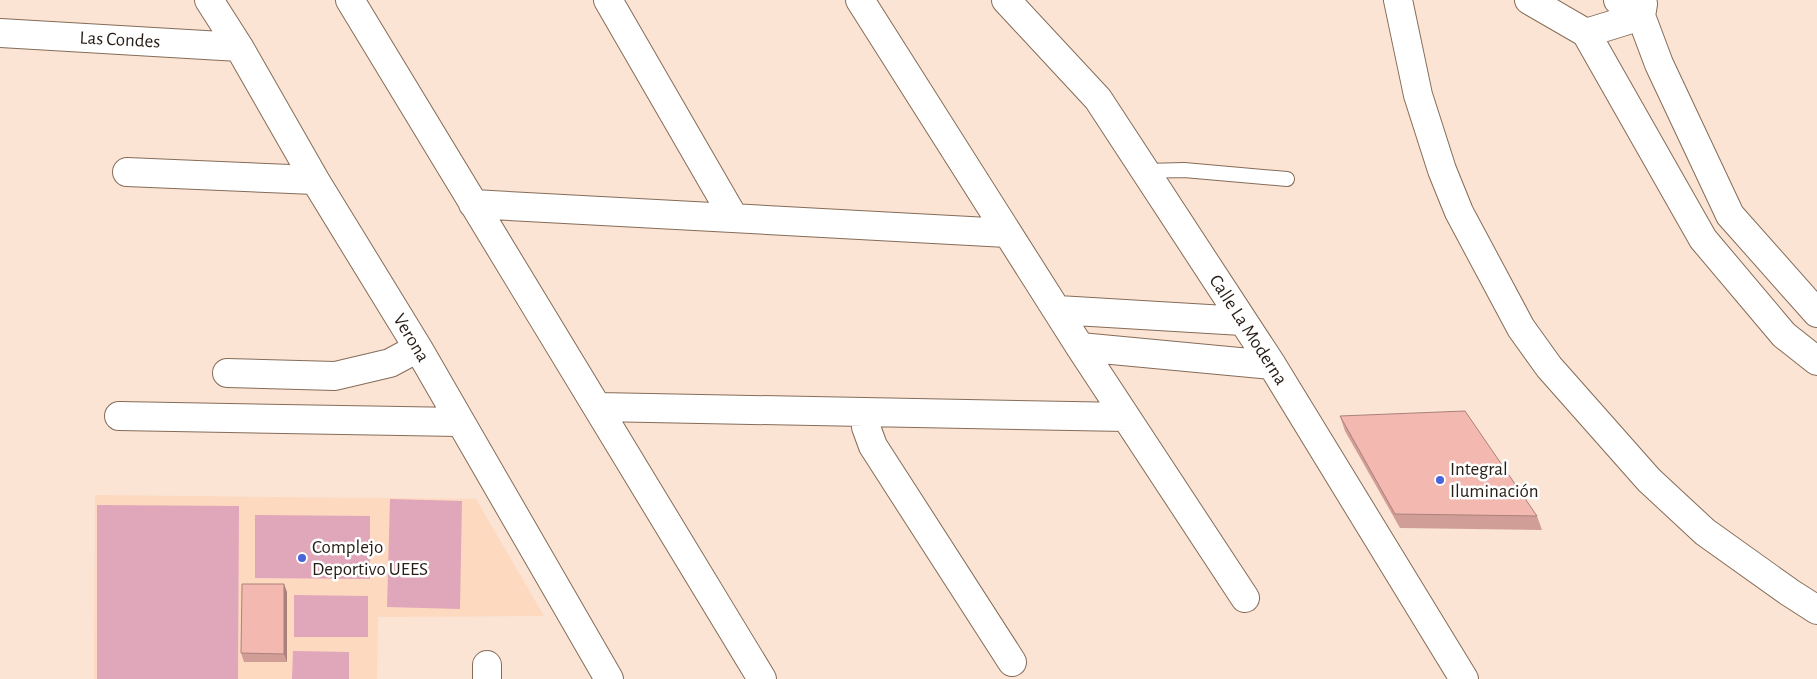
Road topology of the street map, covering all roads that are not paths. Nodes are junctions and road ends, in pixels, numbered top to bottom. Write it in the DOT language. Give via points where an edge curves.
graph roads {
  1 [pos="208,0"];
  2 [pos="350,0"];
  3 [pos="608,0"];
  4 [pos="860,0"];
  5 [pos="1006,0"];
  6 [pos="1398,0"];
  7 [pos="1529,0"];
  8 [pos="1618,0"];
  9 [pos="1642,8"];
  10 [pos="0,33"];
  11 [pos="1586,33"];
  12 [pos="239,46"];
  13 [pos="1145,171"];
  14 [pos="127,172"];
  15 [pos="1287,179"];
  16 [pos="315,180"];
  17 [pos="473,204"];
  18 [pos="734,218"];
  19 [pos="1007,233"];
  20 [pos="1058,310"];
  21 [pos="1817,313"];
  22 [pos="1242,320"];
  23 [pos="1080,347"];
  24 [pos="418,348"];
  25 [pos="1817,361"];
  26 [pos="1272,365"];
  27 [pos="227,374"];
  28 [pos="599,407"];
  29 [pos="864,413"];
  30 [pos="119,416"];
  31 [pos="1126,417"];
  32 [pos="459,422"];
  33 [pos="1245,598"];
  34 [pos="1817,610"];
  35 [pos="1012,662"];
  36 [pos="610,679"];
  37 [pos="762,679"];
  38 [pos="1464,679"];
  1 -- 12 [label="street, Verona"];
  2 -- 17 [label="street"];
  3 -- 18 [label="street"];
  4 -- 19 [label="street"];
  5 -- 13 [label="street, Calle La Moderna" via="1098,99"];
  6 -- 34 [label="street" via="1418,95 1442,170 1459,212 1520,328 1548,367 1649,480 1705,532"];
  7 -- 11 [label="street"];
  8 -- 9 [label="street"];
  9 -- 11 [label="street"];
  9 -- 21 [label="street" via="1659,64 1730,215"];
  10 -- 12 [label="street, Las Condes"];
  11 -- 25 [label="street" via="1703,239 1784,336"];
  12 -- 16 [label="street, Verona"];
  13 -- 15 [label="lane" via="1184,170"];
  13 -- 22 [label="street, Calle La Moderna"];
  14 -- 16 [label="street"];
  16 -- 24 [label="street, Verona"];
  17 -- 18 [label="street"];
  17 -- 28 [label="street"];
  18 -- 19 [label="street"];
  19 -- 20 [label="street"];
  20 -- 22 [label="street"];
  20 -- 23 [label="street"];
  22 -- 26 [label="street, Calle La Moderna"];
  23 -- 26 [label="street"];
  23 -- 31 [label="street"];
  24 -- 27 [label="street" via="390,363 334,376"];
  24 -- 32 [label="street, Verona"];
  26 -- 38 [label="street, Calle La Moderna"];
  28 -- 29 [label="street"];
  28 -- 37 [label="street"];
  29 -- 31 [label="street"];
  29 -- 35 [label="street" via="873,446"];
  30 -- 32 [label="street"];
  31 -- 33 [label="street"];
  32 -- 36 [label="street, Verona"];
}
